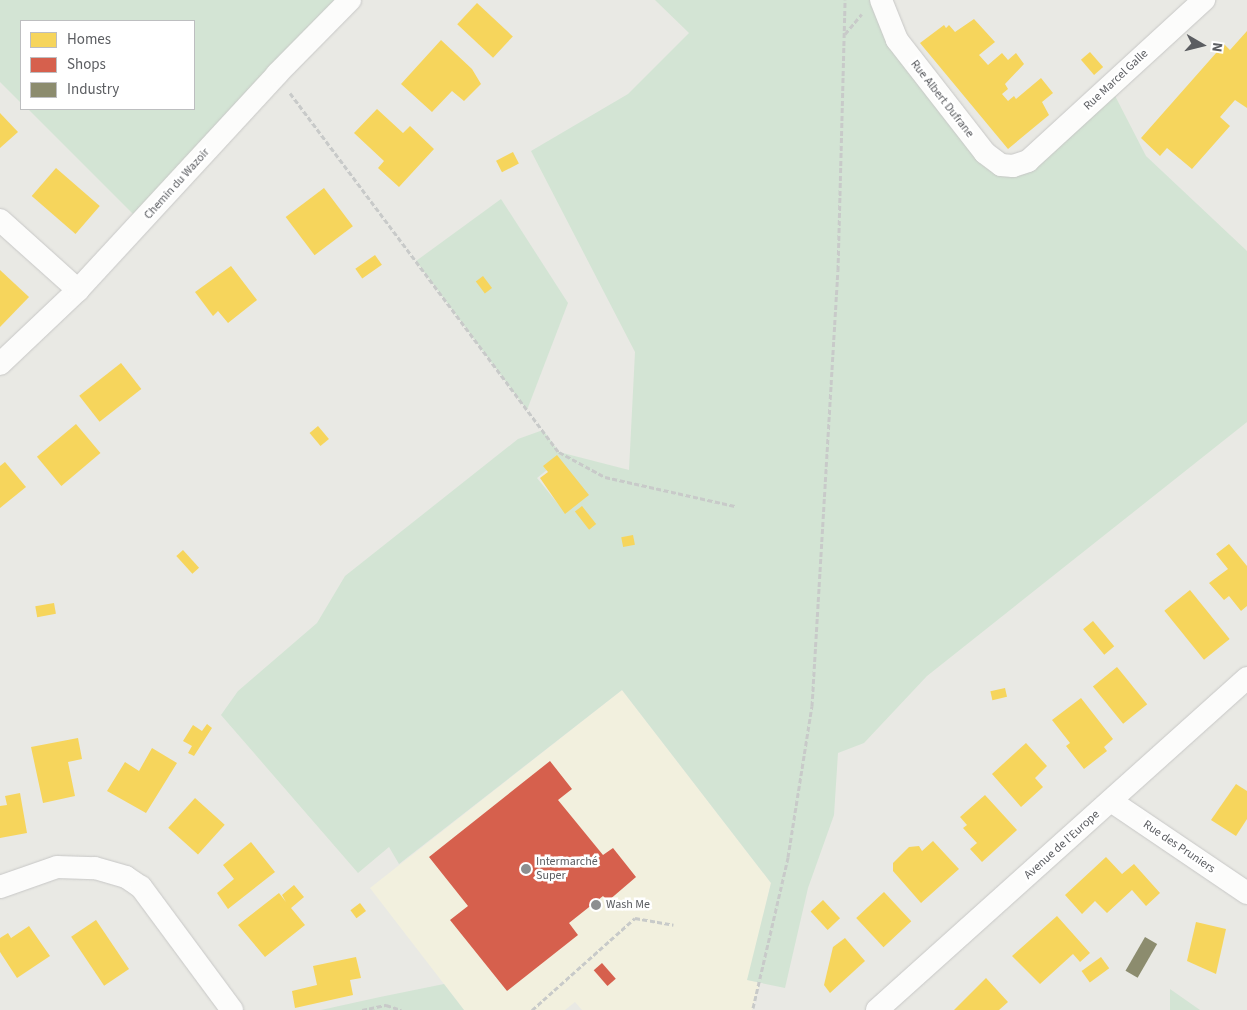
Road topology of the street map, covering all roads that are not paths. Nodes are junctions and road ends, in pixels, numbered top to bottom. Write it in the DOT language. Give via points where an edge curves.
graph roads {
  1 [pos="350,0"];
  2 [pos="881,0"];
  3 [pos="1204,0"];
  4 [pos="1028,161"];
  5 [pos="0,220"];
  6 [pos="78,290"];
  7 [pos="0,364"];
  8 [pos="1247,678"];
  9 [pos="1112,801"];
  10 [pos="0,886"];
  11 [pos="1247,893"];
  12 [pos="232,1010"];
  13 [pos="877,1010"];
  1 -- 6 [label="street, Chemin du Wazoir" via="277,74"];
  2 -- 4 [label="street, Rue Albert Dufrane" via="897,40 985,153 1001,165"];
  3 -- 4 [label="street, Rue Marcel Galle"];
  5 -- 6 [label="street"];
  6 -- 7 [label="street, Chemin du Wazoir"];
  8 -- 9 [label="street, Avenue de l'Europe"];
  9 -- 11 [label="street, Rue des Pruniers"];
  9 -- 13 [label="street, Avenue de l'Europe"];
  10 -- 12 [label="street" via="57,867 95,868 126,877 141,888"];
}
